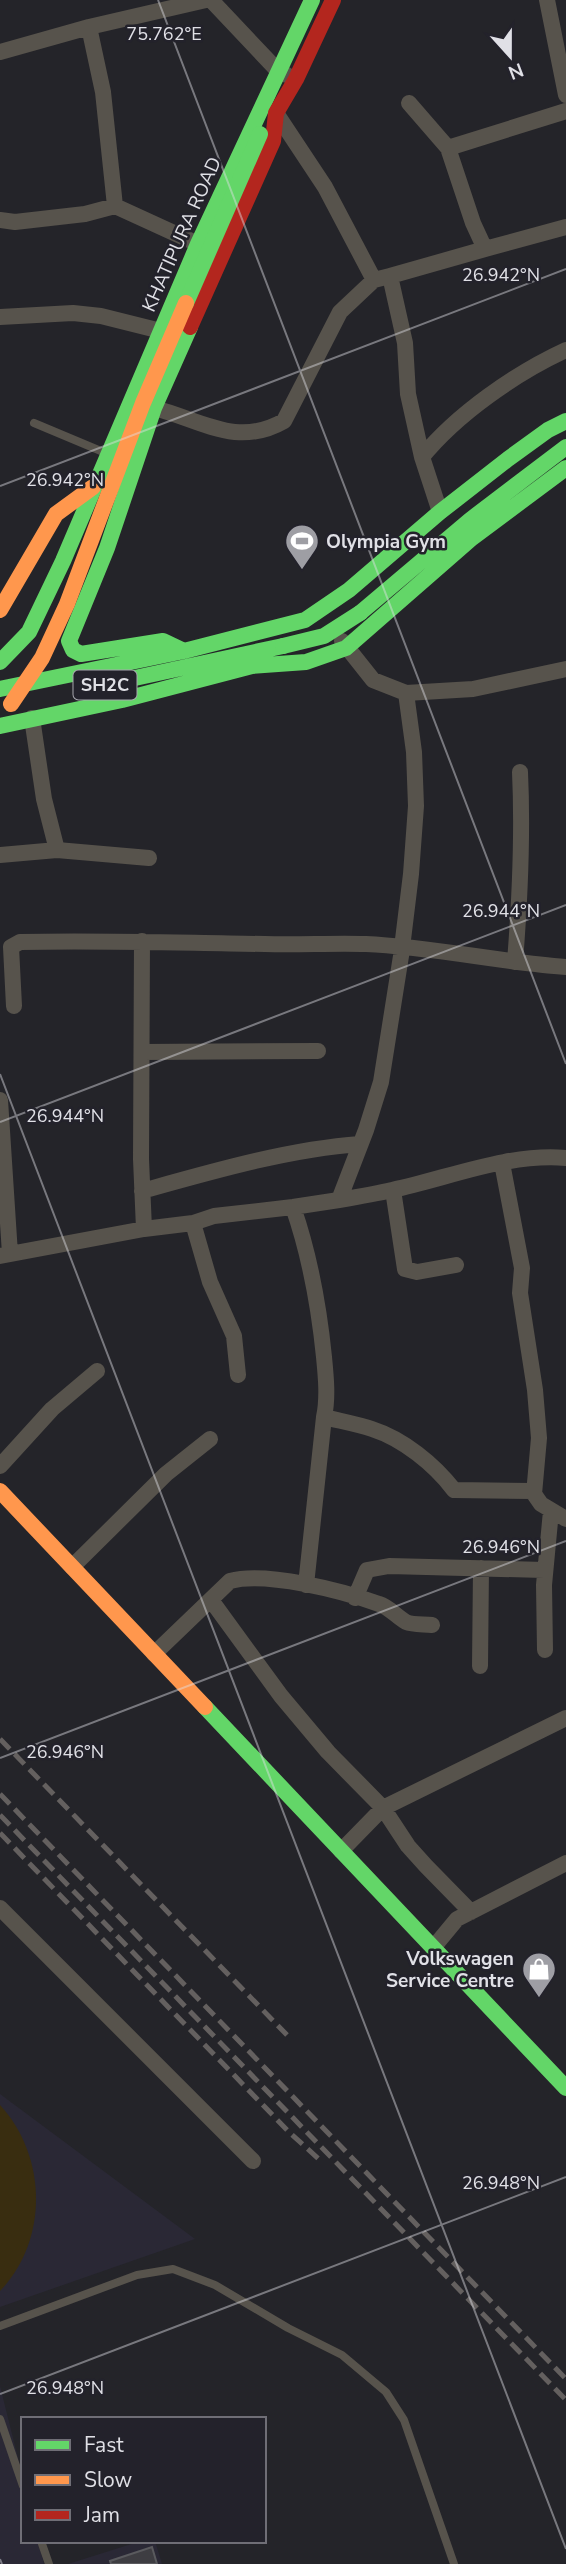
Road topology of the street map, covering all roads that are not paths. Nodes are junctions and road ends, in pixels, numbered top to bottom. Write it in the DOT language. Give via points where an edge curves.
graph roads {
  1 [pos="208,0"];
  2 [pos="312,0"];
  3 [pos="333,0"];
  4 [pos="547,0"];
  5 [pos="89,27"];
  6 [pos="0,52"];
  7 [pos="279,72"];
  8 [pos="296,79"];
  9 [pos="566,95"];
  10 [pos="410,103"];
  11 [pos="566,111"];
  12 [pos="276,113"];
  13 [pos="448,148"];
  14 [pos="115,206"];
  15 [pos="0,220"];
  16 [pos="566,227"];
  17 [pos="198,244"];
  18 [pos="485,249"];
  19 [pos="382,278"];
  20 [pos="0,317"];
  21 [pos="161,331"];
  22 [pos="566,349"];
  23 [pos="154,408"];
  24 [pos="566,421"];
  25 [pos="34,424"];
  26 [pos="566,447"];
  27 [pos="108,454"];
  28 [pos="422,457"];
  29 [pos="566,468"];
  30 [pos="93,487"];
  31 [pos="440,512"];
  32 [pos="322,609"];
  33 [pos="0,610"];
  34 [pos="346,648"];
  35 [pos="184,652"];
  36 [pos="0,662"];
  37 [pos="566,669"];
  38 [pos="90,688"];
  39 [pos="0,689"];
  40 [pos="405,692"];
  41 [pos="37,698"];
  42 [pos="5,705"];
  43 [pos="32,718"];
  44 [pos="0,726"];
  45 [pos="520,772"];
  46 [pos="57,850"];
  47 [pos="0,855"];
  48 [pos="149,858"];
  49 [pos="142,941"];
  50 [pos="402,947"];
  51 [pos="515,962"];
  52 [pos="566,967"];
  53 [pos="13,1006"];
  54 [pos="318,1051"];
  55 [pos="142,1052"];
  56 [pos="0,1100"];
  57 [pos="359,1144"];
  58 [pos="566,1157"];
  59 [pos="502,1164"];
  60 [pos="393,1190"];
  61 [pos="142,1191"];
  62 [pos="339,1199"];
  63 [pos="293,1208"];
  64 [pos="193,1223"];
  65 [pos="144,1229"];
  66 [pos="5,1255"];
  67 [pos="456,1265"];
  68 [pos="97,1371"];
  69 [pos="238,1375"];
  70 [pos="324,1417"];
  71 [pos="210,1439"];
  72 [pos="0,1466"];
  73 [pos="0,1492"];
  74 [pos="534,1494"];
  75 [pos="559,1515"];
  76 [pos="72,1567"];
  77 [pos="481,1568"];
  78 [pos="544,1570"];
  79 [pos="306,1585"];
  80 [pos="355,1598"];
  81 [pos="211,1600"];
  82 [pos="432,1625"];
  83 [pos="545,1650"];
  84 [pos="154,1654"];
  85 [pos="480,1666"];
  86 [pos="566,1718"];
  87 [pos="383,1808"];
  88 [pos="341,1851"];
  89 [pos="566,1863"];
  90 [pos="0,1908"];
  91 [pos="471,1912"];
  92 [pos="433,1948"];
  93 [pos="566,2088"];
  94 [pos="253,2161"];
  95 [pos="0,2326"];
  96 [pos="0,2419"];
  97 [pos="21,2480"];
  98 [pos="42,2543"];
  99 [pos="49,2564"];
  100 [pos="454,2564"];
  1 -- 5 [label="street"];
  1 -- 7 [label="street"];
  2 -- 7 [label="main road, KHATIPURA ROAD"];
  3 -- 8 [label="main road"];
  4 -- 9 [label="street"];
  5 -- 6 [label="street"];
  5 -- 14 [label="street" via="103,92"];
  7 -- 8 [label="street"];
  7 -- 17 [label="main road, KHATIPURA ROAD"];
  8 -- 12 [label="main road"];
  10 -- 13 [label="street"];
  11 -- 13 [label="street"];
  12 -- 19 [label="street"];
  12 -- 23 [label="main road" via="273,141"];
  12 -- 42 [label="main road, bridge" via="260,134 143,403 43,658"];
  13 -- 18 [label="street"];
  14 -- 15 [label="street" via="85,214"];
  14 -- 17 [label="street"];
  16 -- 18 [label="street"];
  17 -- 21 [label="main road, KHATIPURA ROAD"];
  18 -- 19 [label="street"];
  19 -- 23 [label="street" via="340,312 284,421 255,434 228,432"];
  19 -- 28 [label="street" via="405,343 408,394"];
  20 -- 21 [label="street" via="73,313"];
  21 -- 27 [label="main road, KHATIPURA ROAD"];
  22 -- 28 [label="street" via="489,396 437,438"];
  23 -- 35 [label="main road" via="107,548 69,641 77,653 163,641"];
  24 -- 31 [label="main road"];
  25 -- 27 [label="lane"];
  26 -- 38 [label="main road, SH2C, bridge" via="332,634 317,641"];
  27 -- 30 [label="main road, KHATIPURA ROAD"];
  28 -- 31 [label="street"];
  29 -- 34 [label="main road" via="472,538"];
  30 -- 33 [label="main road" via="56,514"];
  30 -- 36 [label="main road, KHATIPURA ROAD" via="29,632"];
  31 -- 32 [label="main road"];
  32 -- 34 [label="street"];
  32 -- 35 [label="main road" via="280,628"];
  34 -- 40 [label="street" via="373,680"];
  34 -- 43 [label="main road" via="306,662 252,666"];
  35 -- 39 [label="main road"];
  37 -- 40 [label="street" via="473,689"];
  40 -- 50 [label="street" via="416,806"];
  41 -- 42 [label="main road"];
  43 -- 44 [label="main road"];
  43 -- 46 [label="street"];
  45 -- 51 [label="street" via="523,854"];
  46 -- 47 [label="street"];
  46 -- 48 [label="street"];
  49 -- 50 [label="street"];
  49 -- 53 [label="street" via="15,943 11,947"];
  49 -- 55 [label="street"];
  50 -- 51 [label="street"];
  50 -- 57 [label="street" via="382,1082"];
  51 -- 52 [label="street"];
  54 -- 55 [label="street"];
  55 -- 61 [label="street"];
  56 -- 66 [label="street"];
  57 -- 61 [label="street" via="242,1165"];
  57 -- 62 [label="street"];
  58 -- 59 [label="street"];
  59 -- 60 [label="street"];
  59 -- 74 [label="street" via="522,1268 520,1293 535,1390 539,1438"];
  60 -- 62 [label="street"];
  60 -- 67 [label="street" via="405,1269 417,1272"];
  61 -- 65 [label="street"];
  62 -- 63 [label="street"];
  63 -- 64 [label="street" via="214,1216"];
  63 -- 70 [label="street" via="322,1334"];
  64 -- 65 [label="street"];
  64 -- 69 [label="street" via="210,1282 234,1336"];
  65 -- 66 [label="street"];
  68 -- 72 [label="street" via="52,1409"];
  70 -- 74 [label="street" via="374,1430 405,1447 442,1474 453,1490"];
  70 -- 79 [label="street"];
  71 -- 76 [label="street" via="166,1474"];
  73 -- 76 [label="main road"];
  74 -- 75 [label="street"];
  75 -- 78 [label="street"];
  76 -- 84 [label="main road"];
  77 -- 78 [label="street"];
  77 -- 80 [label="street" via="389,1566 367,1570"];
  77 -- 85 [label="street"];
  78 -- 83 [label="street"];
  79 -- 80 [label="street"];
  79 -- 81 [label="street" via="242,1578 230,1581"];
  80 -- 82 [label="street" via="381,1604 408,1623"];
  81 -- 84 [label="street"];
  81 -- 87 [label="street" via="281,1696"];
  84 -- 88 [label="main road"];
  86 -- 87 [label="street"];
  87 -- 88 [label="street"];
  87 -- 91 [label="street" via="408,1846"];
  88 -- 92 [label="main road"];
  89 -- 91 [label="street"];
  90 -- 94 [label="street"];
  91 -- 92 [label="street" via="457,1919"];
  92 -- 93 [label="main road"];
  95 -- 100 [label="lane" via="137,2275 173,2269 215,2285 342,2356 386,2392 404,2420"];
  96 -- 97 [label="lane"];
  98 -- 99 [label="lane"];
}
